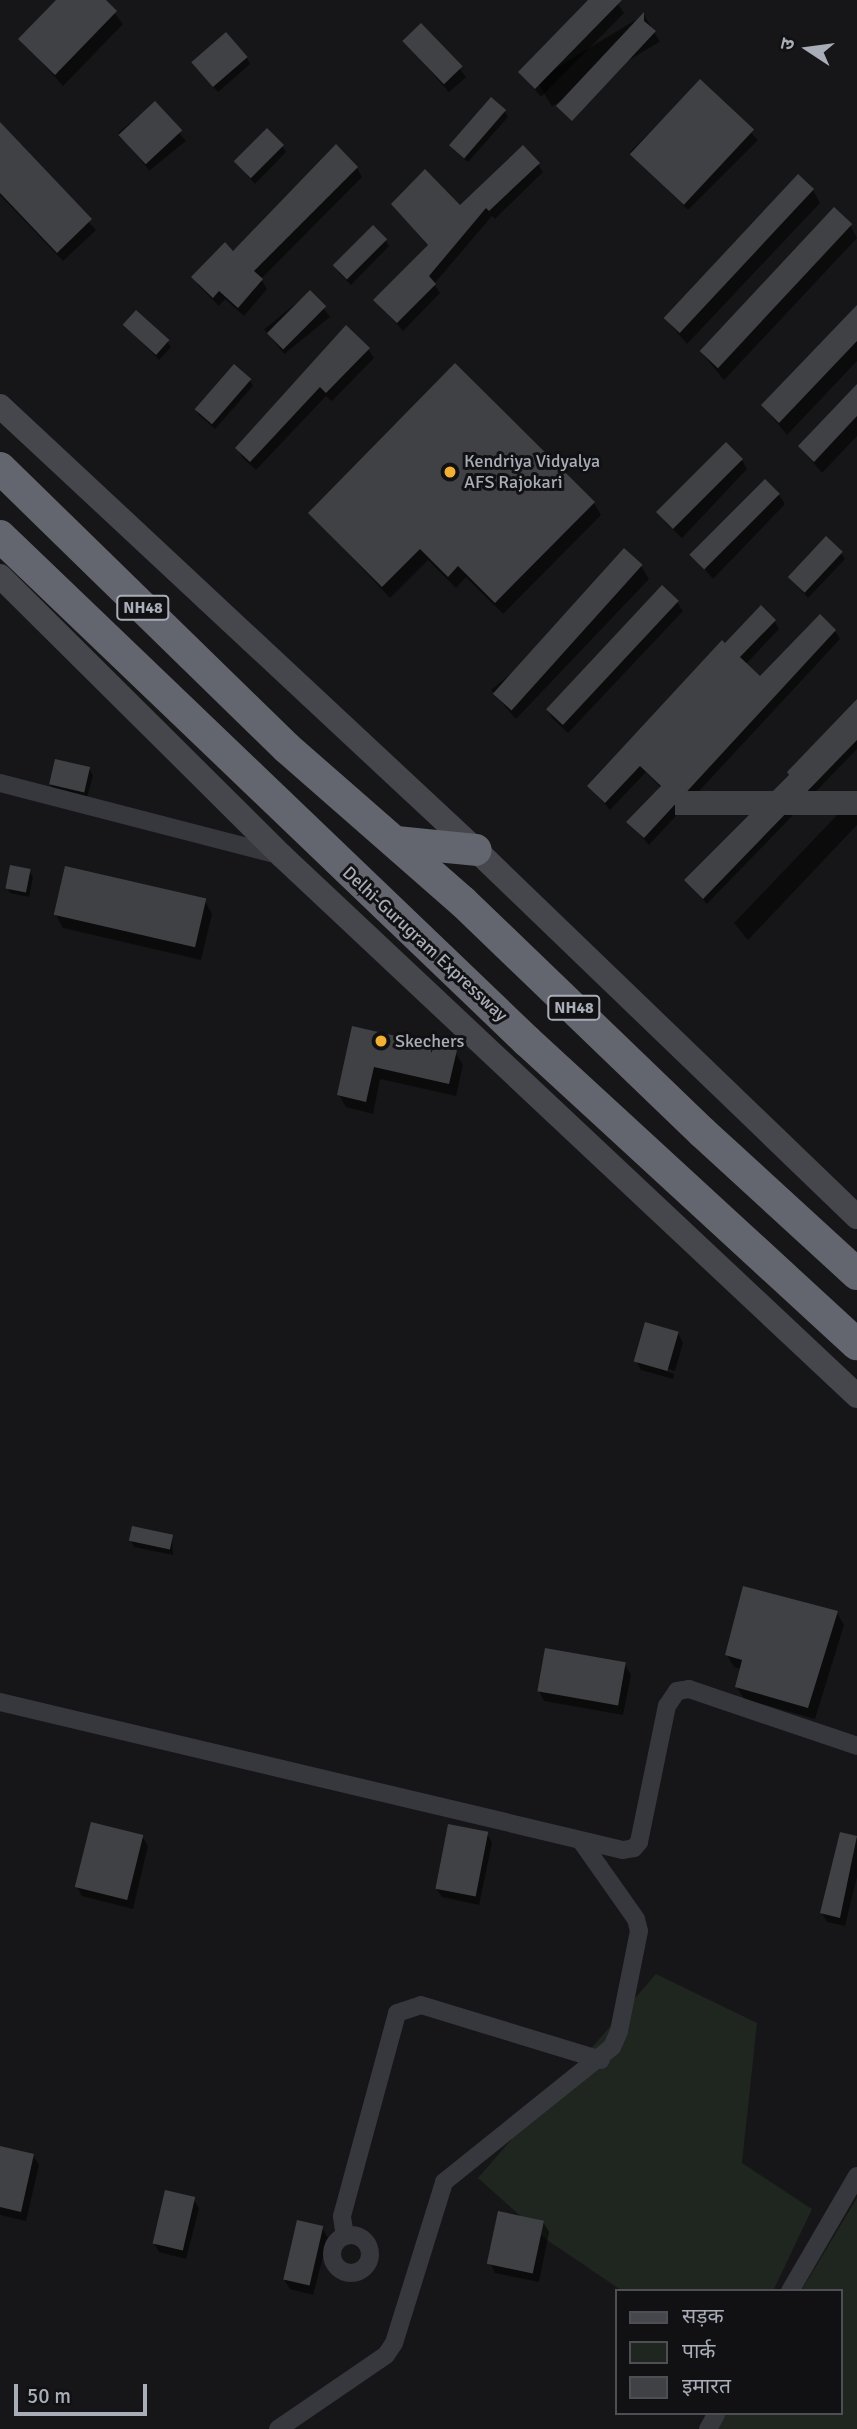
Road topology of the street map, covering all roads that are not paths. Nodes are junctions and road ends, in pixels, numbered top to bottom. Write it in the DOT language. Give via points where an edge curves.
graph roads {
  1 [pos="0,406"];
  2 [pos="0,468"];
  3 [pos="0,536"];
  4 [pos="0,576"];
  5 [pos="0,783"];
  6 [pos="396,842"];
  7 [pos="476,850"];
  8 [pos="282,856"];
  9 [pos="857,1217"];
  10 [pos="857,1274"];
  11 [pos="857,1344"];
  12 [pos="857,1396"];
  13 [pos="0,1702"];
  14 [pos="857,1746"];
  15 [pos="582,1841"];
  16 [pos="601,2060"];
  17 [pos="857,2176"];
  18 [pos="345,2236"];
  19 [pos="790,2289"];
  20 [pos="278,2429"];
  1 -- 7 [label="main road"];
  2 -- 6 [label="highway, NH48" via="287,748"];
  3 -- 11 [label="highway, Delhi-Gurugram Expressway / NH48" via="527,1041"];
  4 -- 8 [label="main road"];
  5 -- 8 [label="street"];
  6 -- 7 [label="highway"];
  6 -- 10 [label="highway, NH48"];
  7 -- 9 [label="main road"];
  8 -- 12 [label="main road"];
  13 -- 15 [label="street"];
  14 -- 15 [label="street" via="689,1689 677,1690 667,1706 639,1842 623,1850"];
  15 -- 16 [label="street" via="636,1919 639,1931 620,2031"];
  16 -- 18 [label="street" via="421,2005 397,2013 342,2216"];
  16 -- 20 [label="street" via="444,2182 394,2343 386,2355"];
  17 -- 19 [label="street"];
}
